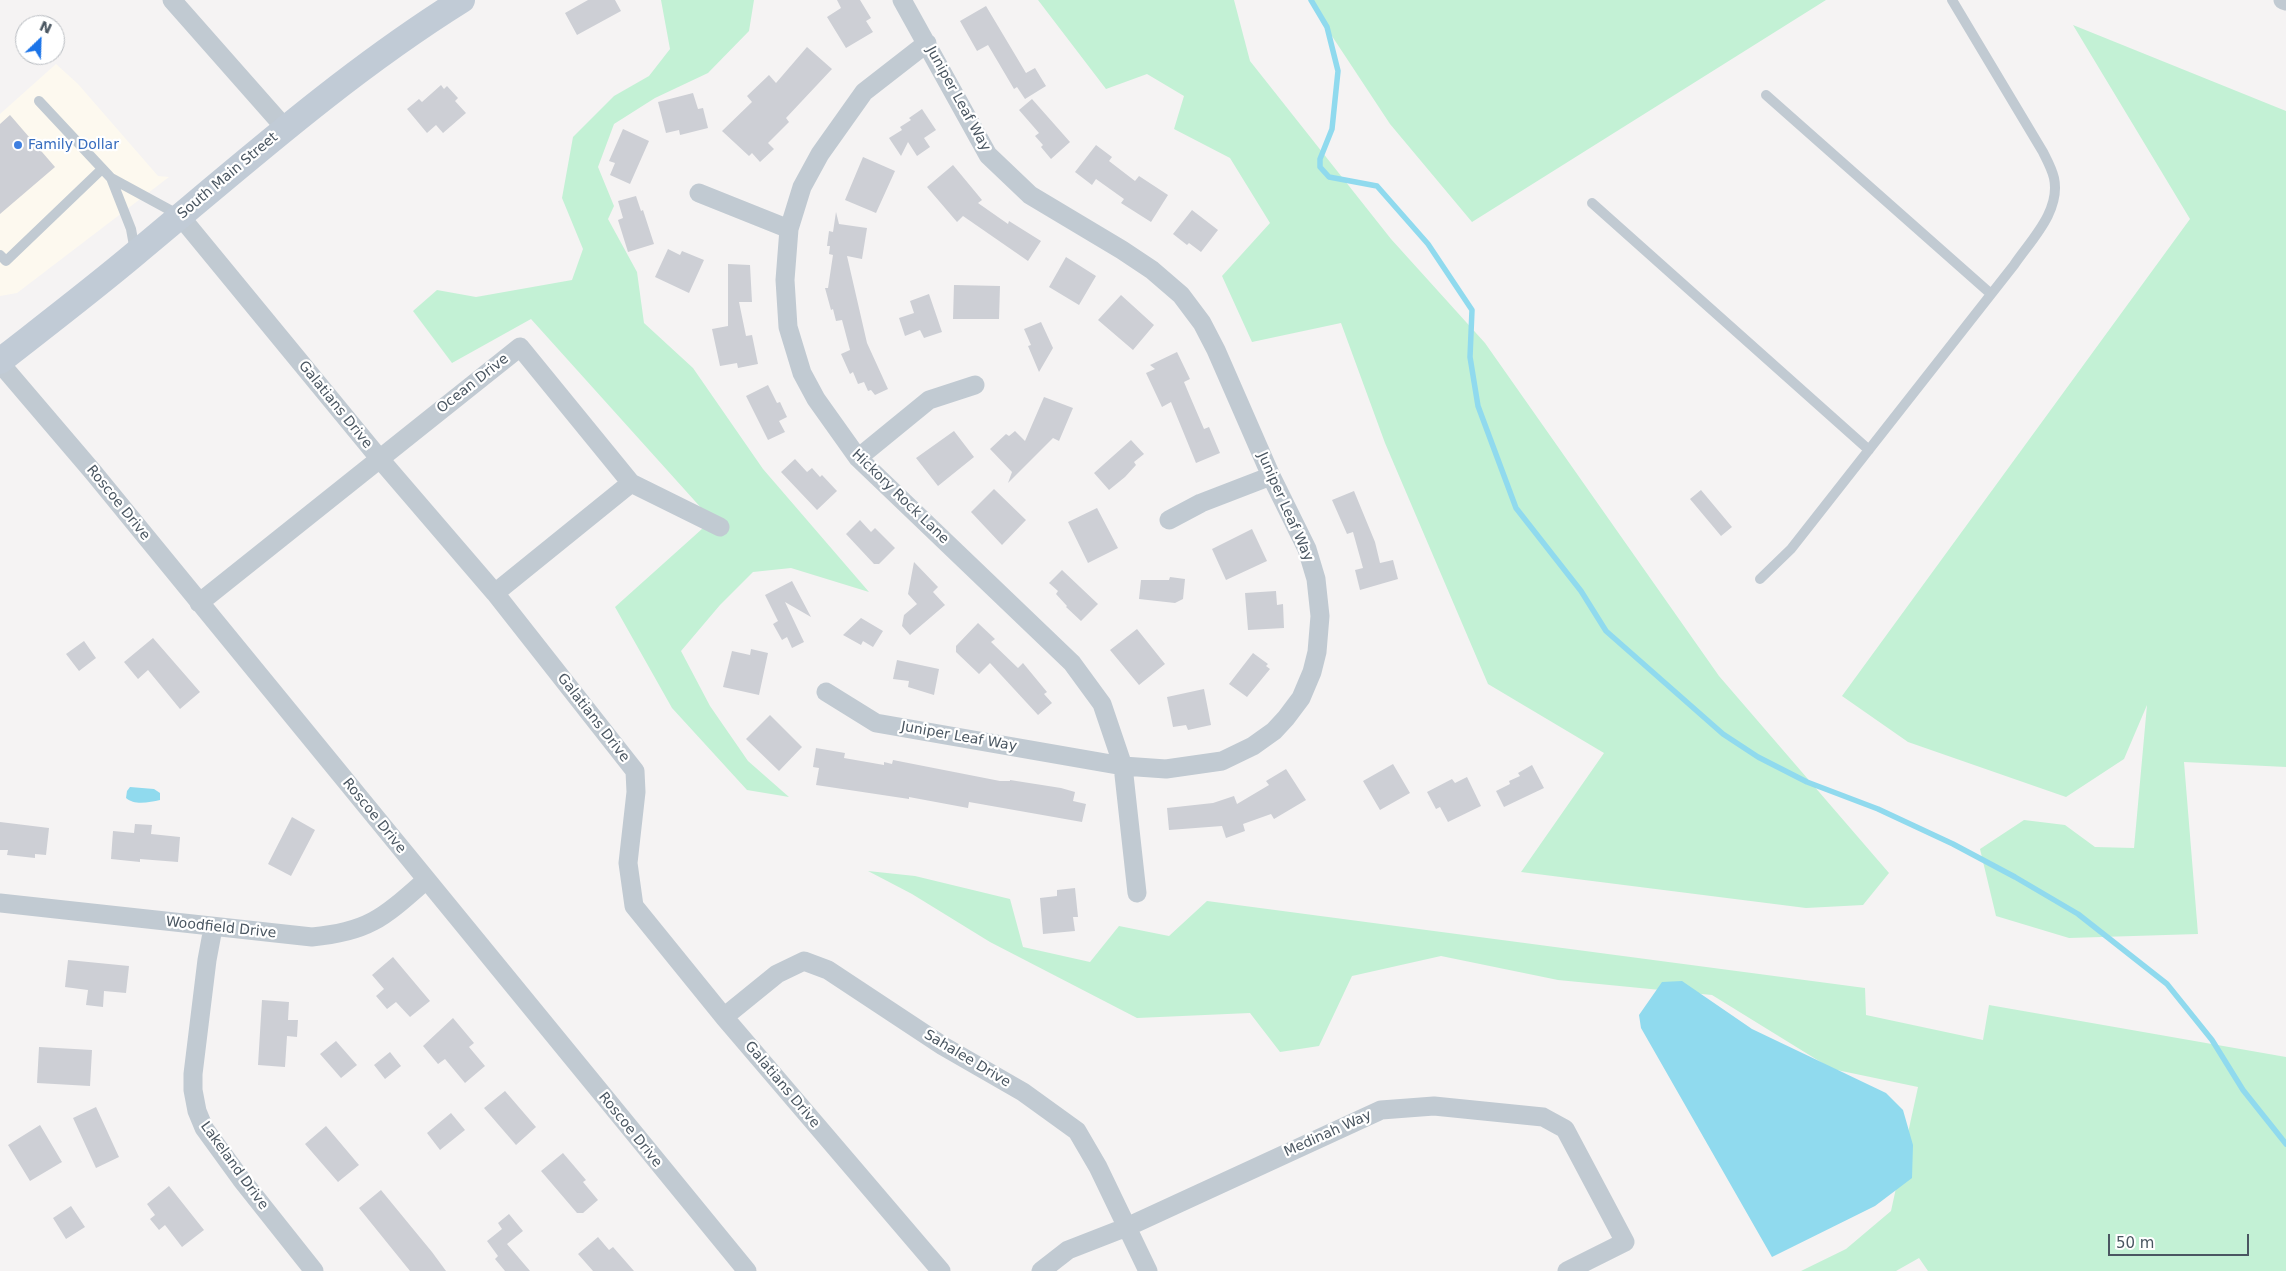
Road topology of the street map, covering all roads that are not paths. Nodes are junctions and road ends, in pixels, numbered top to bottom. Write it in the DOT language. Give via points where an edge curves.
graph roads {
  1 [pos="172,0"];
  2 [pos="462,0"];
  3 [pos="902,0"];
  4 [pos="1952,0"];
  5 [pos="927,43"];
  6 [pos="1766,95"];
  7 [pos="39,101"];
  8 [pos="285,128"];
  9 [pos="102,169"];
  10 [pos="111,178"];
  11 [pos="699,192"];
  12 [pos="1592,204"];
  13 [pos="180,216"];
  14 [pos="789,229"];
  15 [pos="136,253"];
  16 [pos="0,255"];
  17 [pos="1991,294"];
  18 [pos="0,362"];
  19 [pos="975,385"];
  20 [pos="1869,450"];
  21 [pos="378,458"];
  22 [pos="858,458"];
  23 [pos="1271,476"];
  24 [pos="631,483"];
  25 [pos="1169,520"];
  26 [pos="720,527"];
  27 [pos="1760,579"];
  28 [pos="495,593"];
  29 [pos="199,603"];
  30 [pos="826,692"];
  31 [pos="1123,766"];
  32 [pos="426,880"];
  33 [pos="1137,893"];
  34 [pos="0,903"];
  35 [pos="213,928"];
  36 [pos="724,1017"];
  37 [pos="1127,1227"];
  38 [pos="314,1271"];
  39 [pos="747,1271"];
  40 [pos="941,1271"];
  41 [pos="1041,1271"];
  42 [pos="1148,1271"];
  43 [pos="1568,1271"];
  1 -- 8 [label="street"];
  2 -- 8 [label="main road, South Main Street" via="362,67"];
  3 -- 5 [label="street, Juniper Leaf Way"];
  4 -- 17 [label="lane" via="2043,152 2054,177 2055,197 2048,216"];
  5 -- 14 [label="street, Hickory Rock Lane" via="864,92 820,154 802,187"];
  5 -- 23 [label="street, Juniper Leaf Way" via="988,155 1030,195 1122,250 1181,295 1202,323 1216,350"];
  6 -- 17 [label="lane"];
  7 -- 9 [label="lane"];
  8 -- 13 [label="main road, South Main Street"];
  9 -- 10 [label="lane"];
  9 -- 16 [label="lane" via="6,261"];
  10 -- 13 [label="lane"];
  10 -- 15 [label="lane"];
  11 -- 14 [label="street"];
  12 -- 20 [label="lane"];
  13 -- 15 [label="main road, South Main Street"];
  13 -- 21 [label="street, Galatians Drive"];
  14 -- 22 [label="street, Hickory Rock Lane" via="788,327 799,364 816,399"];
  15 -- 18 [label="main road, South Main Street"];
  17 -- 20 [label="lane"];
  18 -- 29 [label="street, Roscoe Drive"];
  19 -- 22 [label="street" via="929,400"];
  20 -- 27 [label="lane" via="1791,549"];
  21 -- 24 [label="street, Ocean Drive" via="520,347"];
  21 -- 28 [label="street, Galatians Drive"];
  21 -- 29 [label="street, Ocean Drive"];
  22 -- 31 [label="street, Hickory Rock Lane" via="1072,663 1102,704"];
  23 -- 25 [label="street" via="1201,503"];
  23 -- 31 [label="street, Juniper Leaf Way" via="1306,549 1316,579 1320,616 1317,652 1301,698 1274,731 1222,762 1166,769"];
  24 -- 26 [label="street"];
  24 -- 28 [label="street"];
  28 -- 36 [label="street, Galatians Drive" via="635,771 636,792 628,863 634,906"];
  29 -- 32 [label="street, Roscoe Drive"];
  30 -- 31 [label="street, Juniper Leaf Way" via="876,723"];
  31 -- 33 [label="street, Hickory Rock Lane"];
  32 -- 35 [label="street, Woodfield Drive" via="378,920 339,935 312,937"];
  32 -- 39 [label="street, Roscoe Drive"];
  34 -- 35 [label="street, Woodfield Drive"];
  35 -- 38 [label="street, Lakeland Drive" via="193,1074 197,1111 204,1128 240,1179"];
  36 -- 37 [label="street, Sahalee Drive" via="777,974 804,961 828,970 943,1046 1023,1092 1077,1131"];
  36 -- 40 [label="street, Galatians Drive"];
  37 -- 41 [label="street, Medinah Way" via="1068,1250"];
  37 -- 42 [label="street, Sahalee Drive"];
  37 -- 43 [label="street, Medinah Way" via="1381,1110 1434,1106 1509,1112 1543,1117 1565,1129 1625,1242"];
}
